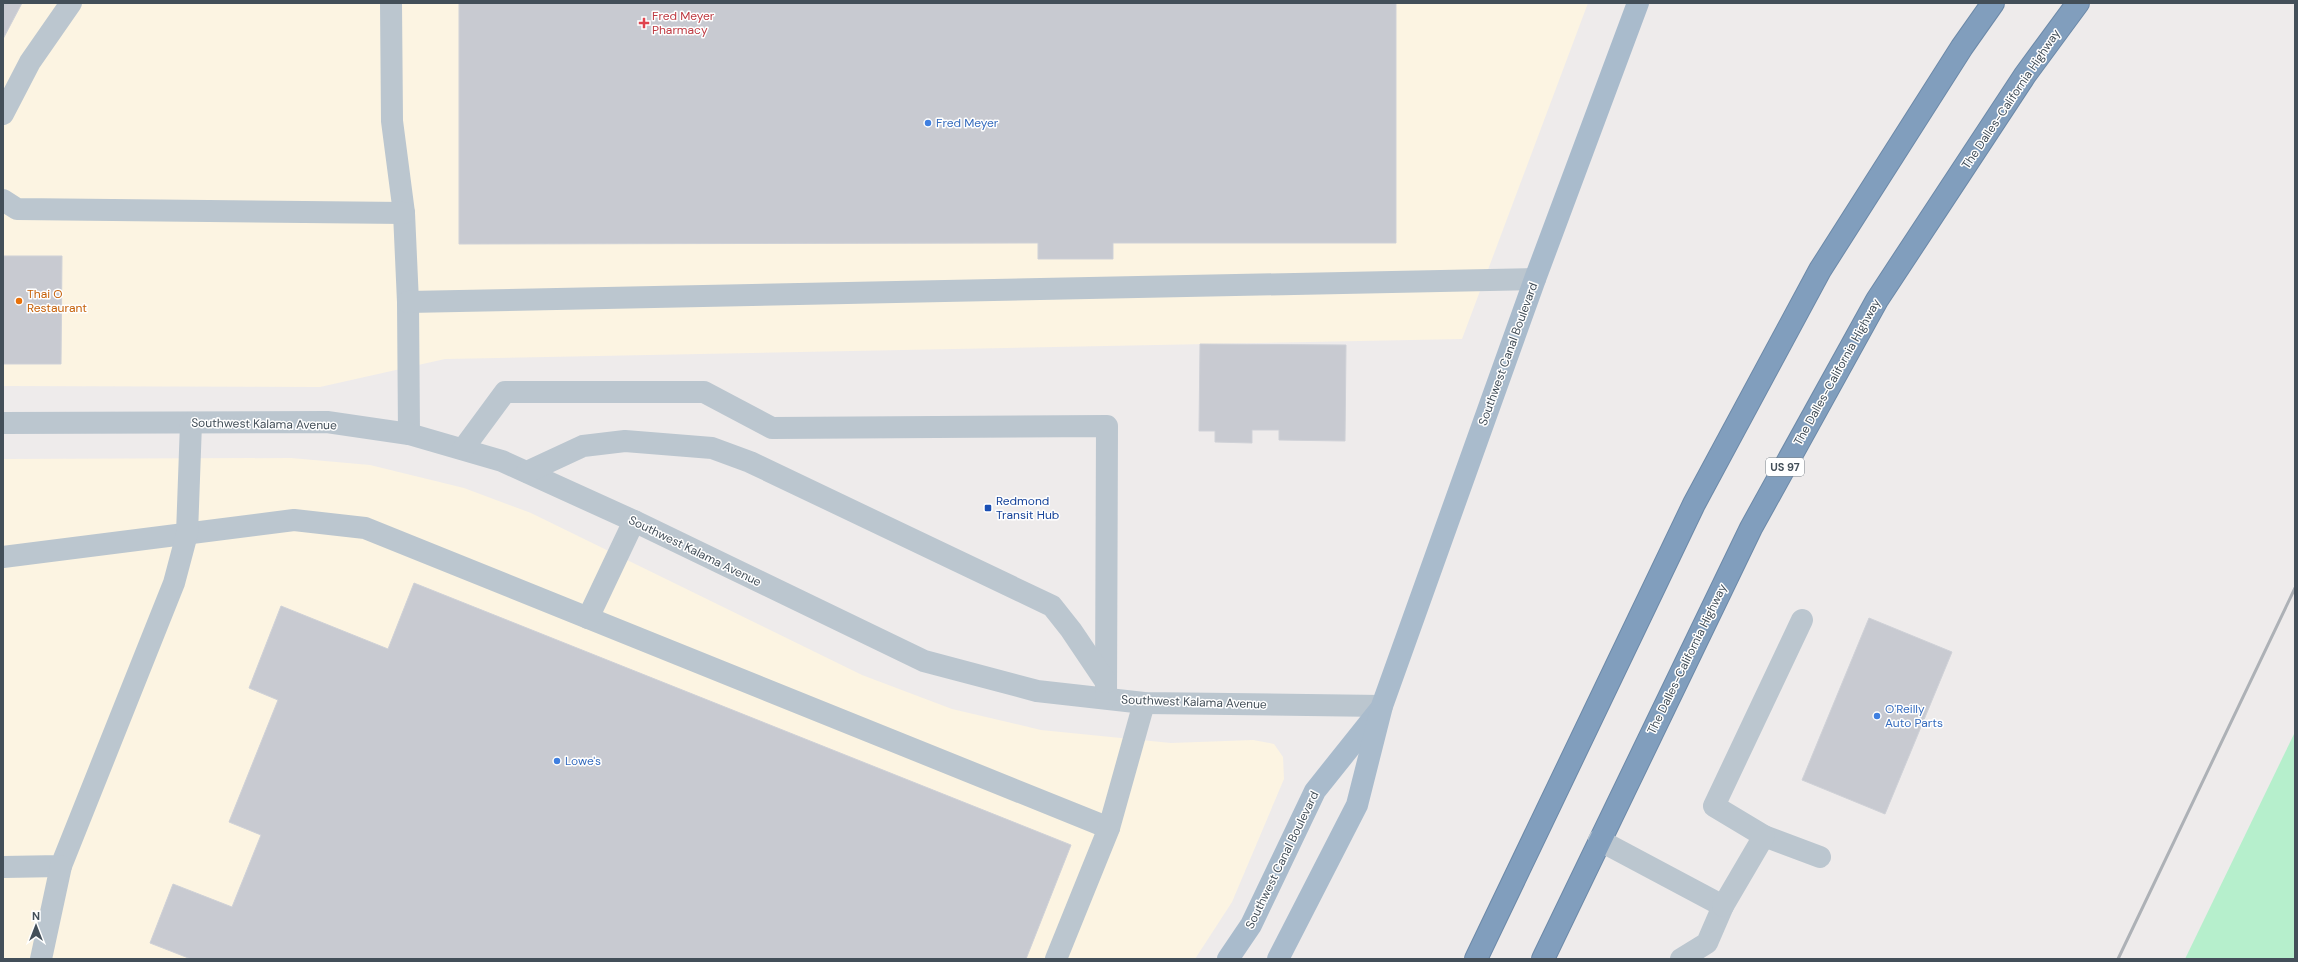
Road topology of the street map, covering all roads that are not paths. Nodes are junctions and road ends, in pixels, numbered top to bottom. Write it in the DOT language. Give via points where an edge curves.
graph roads {
  1 [pos="71,3"];
  2 [pos="391,3"];
  3 [pos="1638,3"];
  4 [pos="1993,3"];
  5 [pos="2078,3"];
  6 [pos="3,114"];
  7 [pos="3,200"];
  8 [pos="404,213"];
  9 [pos="1535,279"];
  10 [pos="408,302"];
  11 [pos="3,423"];
  12 [pos="191,423"];
  13 [pos="409,434"];
  14 [pos="462,449"];
  15 [pos="527,472"];
  16 [pos="634,521"];
  17 [pos="187,534"];
  18 [pos="3,557"];
  19 [pos="588,618"];
  20 [pos="1802,620"];
  21 [pos="1106,690"];
  22 [pos="1144,703"];
  23 [pos="1382,706"];
  24 [pos="1109,828"];
  25 [pos="1764,836"];
  26 [pos="1599,840"];
  27 [pos="1820,857"];
  28 [pos="61,866"];
  29 [pos="3,867"];
  30 [pos="1723,906"];
  31 [pos="41,959"];
  32 [pos="1056,959"];
  33 [pos="1228,959"];
  34 [pos="1278,959"];
  35 [pos="1476,959"];
  36 [pos="1543,959"];
  37 [pos="1681,959"];
  1 -- 6 [label="street" via="30,62"];
  2 -- 8 [label="street" via="392,120"];
  3 -- 9 [label="main road, Southwest Canal Boulevard"];
  4 -- 35 [label="highway" via="1962,47 1820,270 1694,504"];
  5 -- 26 [label="highway, The Dalles-California Highway / US 97" via="2025,75 1877,300 1751,528"];
  7 -- 8 [label="street" via="17,209"];
  8 -- 10 [label="street"];
  9 -- 10 [label="street"];
  9 -- 23 [label="main road, Southwest Canal Boulevard"];
  10 -- 13 [label="street"];
  11 -- 12 [label="street, Southwest Kalama Avenue"];
  12 -- 13 [label="street, Southwest Kalama Avenue" via="327,422"];
  12 -- 17 [label="street"];
  13 -- 14 [label="street, Southwest Kalama Avenue"];
  14 -- 15 [label="street, Southwest Kalama Avenue" via="502,461"];
  14 -- 21 [label="street" via="505,392 704,392 772,428 1107,426"];
  15 -- 16 [label="street, Southwest Kalama Avenue"];
  15 -- 21 [label="street" via="583,446 625,441 712,448 750,462 1052,606 1071,630"];
  16 -- 19 [label="street"];
  16 -- 21 [label="street, Southwest Kalama Avenue" via="924,661 1036,690"];
  17 -- 18 [label="street"];
  17 -- 19 [label="street" via="294,520 366,528"];
  17 -- 28 [label="street" via="174,583"];
  19 -- 24 [label="street"];
  20 -- 25 [label="street" via="1714,806"];
  21 -- 22 [label="street, Southwest Kalama Avenue"];
  22 -- 23 [label="street, Southwest Kalama Avenue"];
  22 -- 24 [label="street"];
  23 -- 33 [label="main road, Southwest Canal Boulevard" via="1315,791 1251,925"];
  23 -- 34 [label="main road, Southwest Canal Boulevard" via="1357,805"];
  24 -- 32 [label="street"];
  25 -- 27 [label="street"];
  25 -- 30 [label="street"];
  26 -- 30 [label="street"];
  26 -- 36 [label="highway, The Dalles-California Highway / US 97"];
  28 -- 29 [label="street"];
  28 -- 31 [label="street"];
  30 -- 37 [label="street" via="1707,942"];
}
